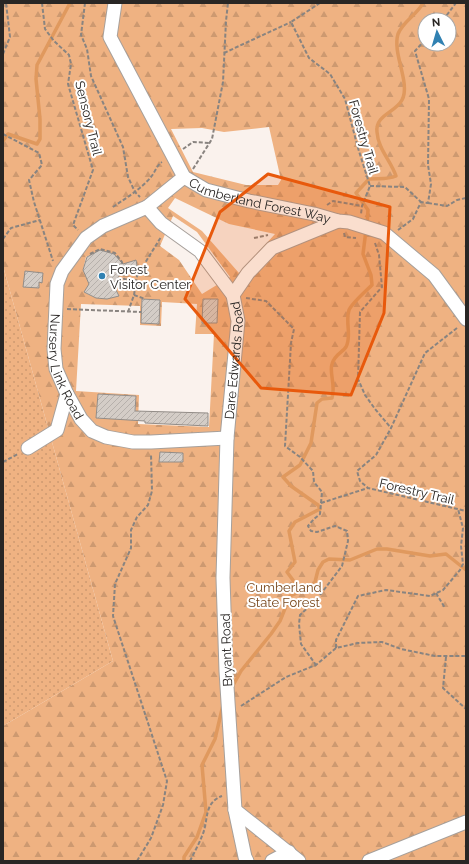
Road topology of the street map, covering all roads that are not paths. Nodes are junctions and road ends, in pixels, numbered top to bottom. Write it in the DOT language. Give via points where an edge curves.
graph roads {
  1 [pos="115,3"];
  2 [pos="184,177"];
  3 [pos="147,206"];
  4 [pos="338,221"];
  5 [pos="233,295"];
  6 [pos="463,322"];
  7 [pos="67,394"];
  8 [pos="227,438"];
  9 [pos="28,448"];
  10 [pos="235,810"];
  11 [pos="466,822"];
  12 [pos="289,852"];
  13 [pos="248,861"];
  14 [pos="272,861"];
  15 [pos="299,861"];
  16 [pos="369,861"];
  1 -- 2 [label="lane, Cumberland Forest Way" via="110,37"];
  2 -- 3 [label="lane, Nursery Link Road"];
  2 -- 4 [label="lane, Cumberland Forest Way" via="206,190"];
  3 -- 5 [label="lane" via="161,223 200,251"];
  3 -- 7 [label="lane, Nursery Link Road" via="102,226 86,238 62,271 57,284 54,348 56,369"];
  4 -- 5 [label="lane, Dare Edwards Road" via="272,248 248,273"];
  4 -- 6 [label="lane, Cumberland Forest Way" via="360,225 386,235 434,275"];
  5 -- 8 [label="lane, Dare Edwards Road" via="238,321"];
  7 -- 8 [label="lane, Nursery Link Road" via="81,420 92,431 106,437 133,442"];
  7 -- 9 [label="lane" via="57,430"];
  8 -- 10 [label="lane, Bryant Road" via="223,578"];
  10 -- 12 [label="lane"];
  10 -- 13 [label="lane, Bryant Road"];
  11 -- 16 [label="lane"];
  12 -- 14 [label="lane"];
  12 -- 15 [label="lane"];
}
